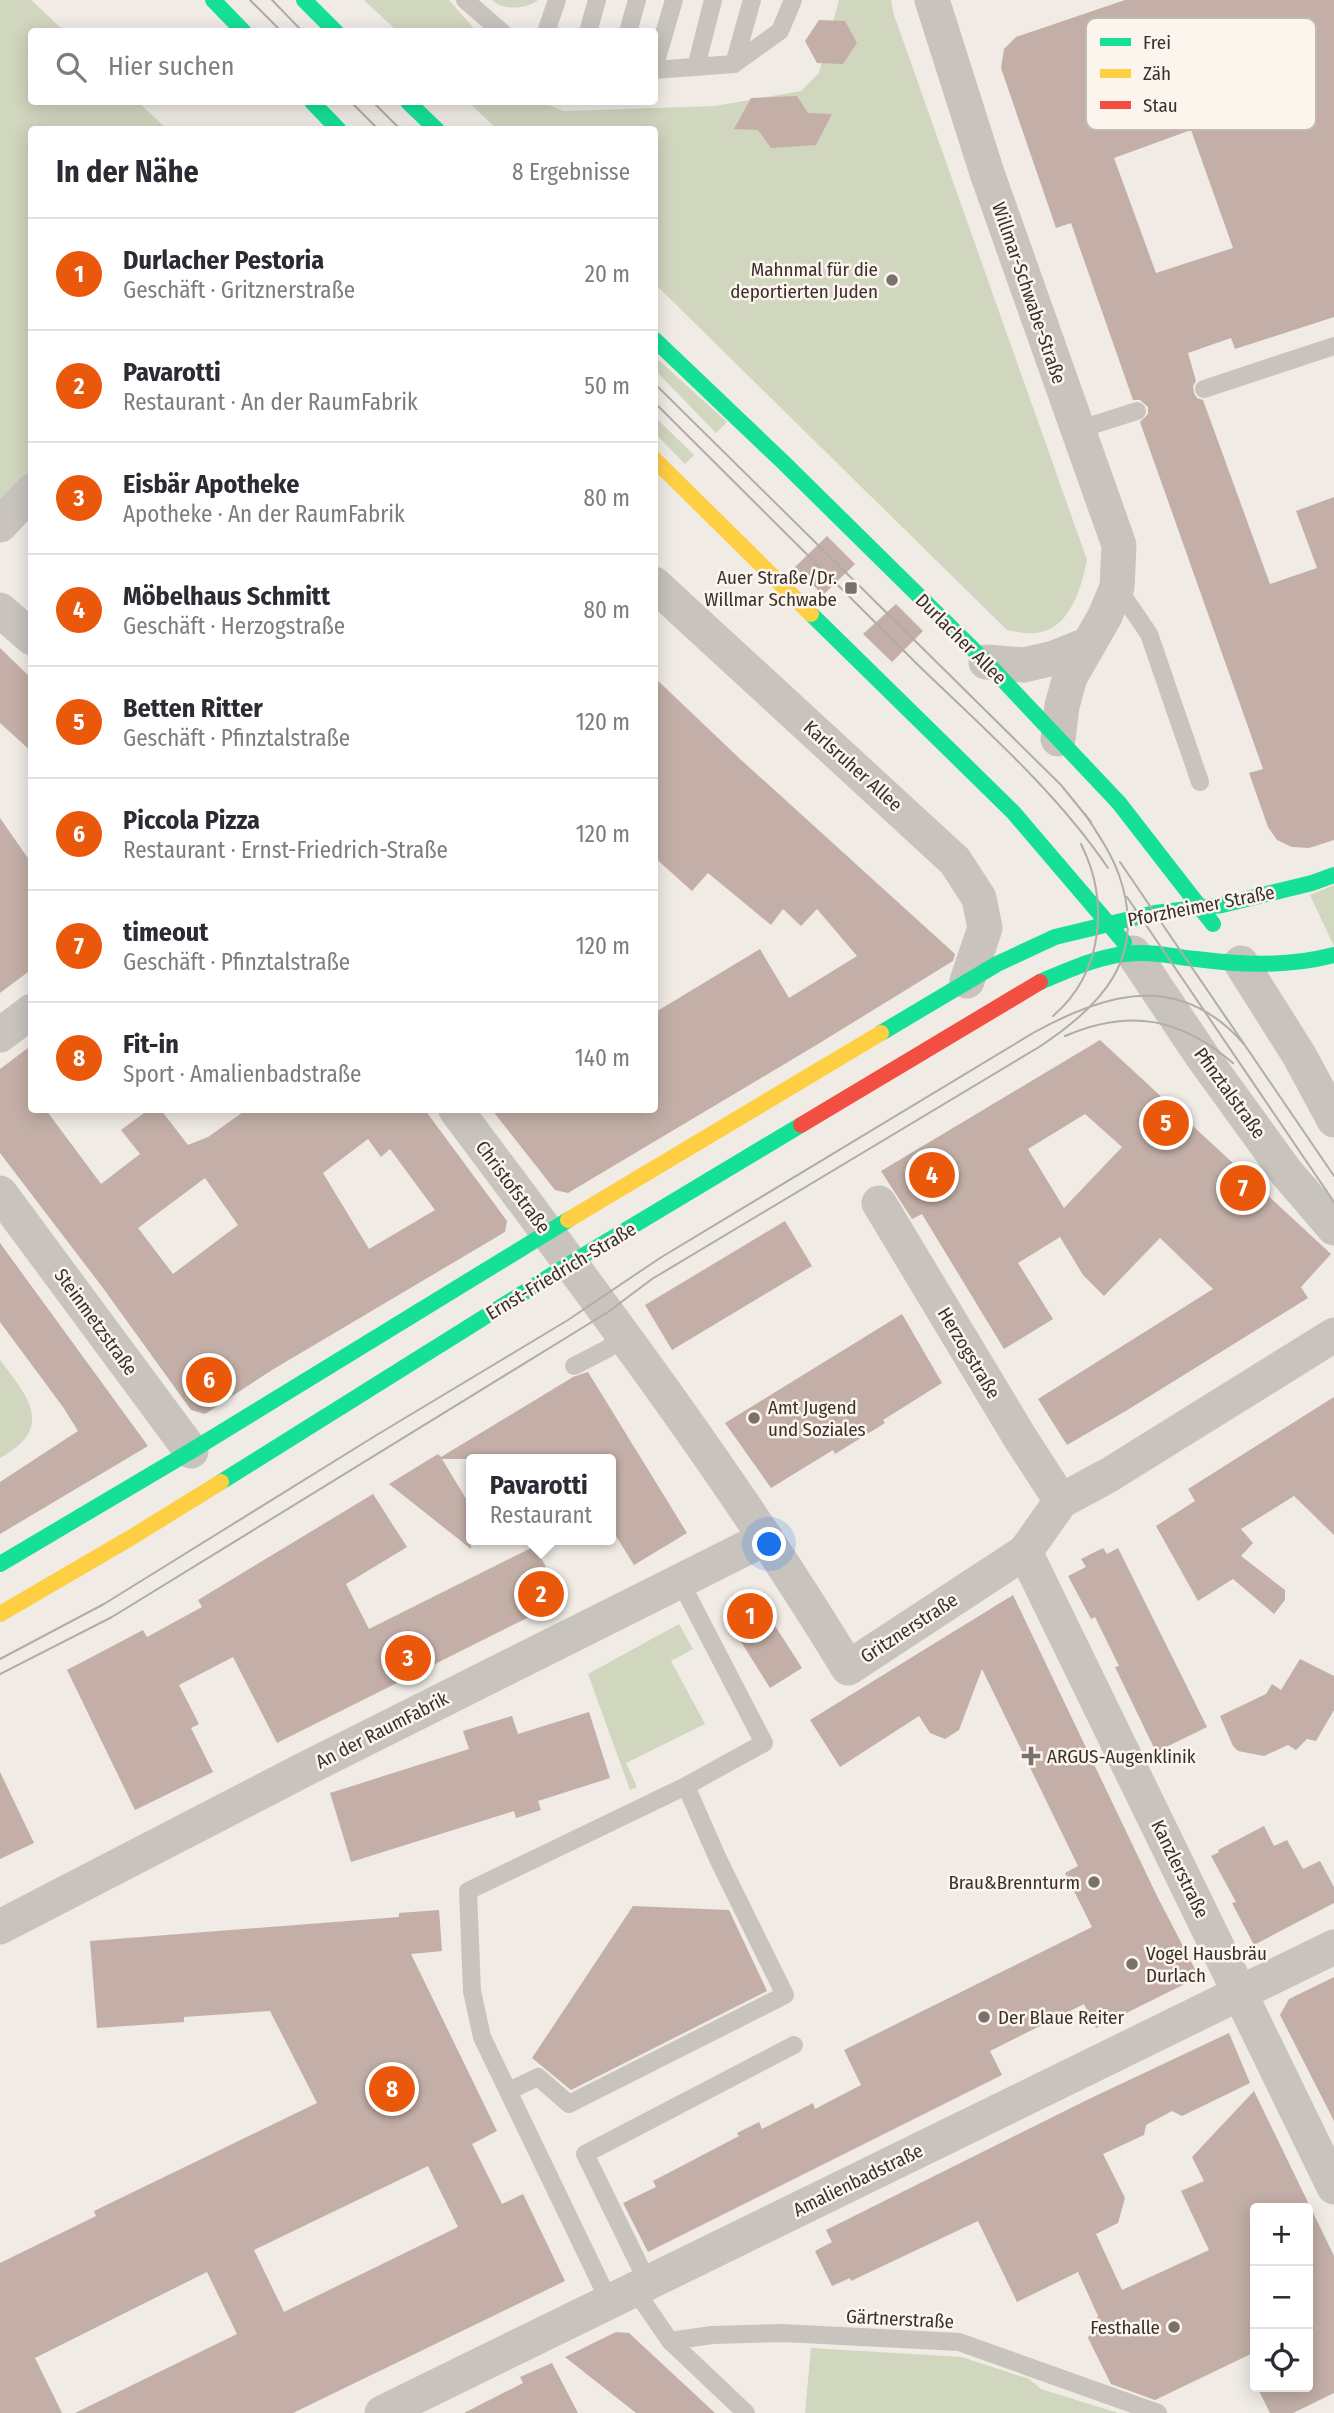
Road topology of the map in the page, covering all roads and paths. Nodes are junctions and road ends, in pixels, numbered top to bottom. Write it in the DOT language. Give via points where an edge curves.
graph roads {
  1 [pos="212,0"];
  2 [pos="304,0"];
  3 [pos="465,0"];
  4 [pos="556,0"];
  5 [pos="597,0"];
  6 [pos="636,0"];
  7 [pos="674,0"];
  8 [pos="713,0"];
  9 [pos="752,0"];
  10 [pos="793,0"];
  11 [pos="932,0"];
  12 [pos="240,28"];
  13 [pos="332,28"];
  14 [pos="497,28"];
  15 [pos="547,28"];
  16 [pos="589,28"];
  17 [pos="629,28"];
  18 [pos="658,55"];
  19 [pos="734,64"];
  20 [pos="696,67"];
  21 [pos="658,69"];
  22 [pos="315,105"];
  23 [pos="411,105"];
  24 [pos="335,126"];
  25 [pos="433,126"];
  26 [pos="658,343"];
  27 [pos="1334,346"];
  28 [pos="1204,389"];
  29 [pos="1137,411"];
  30 [pos="1077,430"];
  31 [pos="658,463"];
  32 [pos="28,496"];
  33 [pos="0,525"];
  34 [pos="658,587"];
  35 [pos="1117,587"];
  36 [pos="0,610"];
  37 [pos="28,634"];
  38 [pos="1089,643"];
  39 [pos="986,662"];
  40 [pos="1058,739"];
  41 [pos="1200,782"];
  42 [pos="1334,875"];
  43 [pos="1201,907"];
  44 [pos="1109,925"];
  45 [pos="1133,953"];
  46 [pos="1334,955"];
  47 [pos="1241,963"];
  48 [pos="967,981"];
  49 [pos="28,1014"];
  50 [pos="0,1035"];
  51 [pos="458,1113"];
  52 [pos="1334,1120"];
  53 [pos="0,1193"];
  54 [pos="879,1203"];
  55 [pos="1334,1228"];
  56 [pos="547,1233"];
  57 [pos="571,1264"];
  58 [pos="1334,1335"];
  59 [pos="624,1336"];
  60 [pos="575,1366"];
  61 [pos="191,1451"];
  62 [pos="1061,1501"];
  63 [pos="766,1538"];
  64 [pos="1025,1552"];
  65 [pos="0,1564"];
  66 [pos="680,1581"];
  67 [pos="0,1614"];
  68 [pos="685,1786"];
  69 [pos="0,1927"];
  70 [pos="1334,1947"];
  71 [pos="1240,1992"];
  72 [pos="794,2045"];
  73 [pos="509,2091"];
  74 [pos="1334,2187"];
  75 [pos="631,2292"];
  76 [pos="670,2342"];
  77 [pos="382,2413"];
  78 [pos="746,2413"];
  79 [pos="1158,2413"];
  1 -- 12 [label="main road"];
  2 -- 13 [label="main road"];
  3 -- 14 [label="lane"];
  4 -- 15 [label="lane"];
  5 -- 16 [label="lane"];
  6 -- 17 [label="lane"];
  7 -- 18 [label="lane"];
  8 -- 20 [label="lane"];
  9 -- 19 [label="lane"];
  10 -- 19 [label="lane" via="780,31"];
  11 -- 30 [label="street, Willmar-Schwabe-Straße"];
  19 -- 20 [label="lane"];
  20 -- 21 [label="lane"];
  22 -- 24 [label="main road"];
  23 -- 25 [label="main road"];
  26 -- 39 [label="main road, Durlacher Allee"];
  27 -- 28 [label="lane"];
  29 -- 30 [label="lane"];
  30 -- 35 [label="street, Willmar-Schwabe-Straße" via="1119,545"];
  31 -- 44 [label="main road" via="1013,812"];
  32 -- 33 [label="street"];
  34 -- 48 [label="street, Karlsruher Allee" via="955,861 979,898 985,928"];
  35 -- 38 [label="street, Willmar-Schwabe-Straße"];
  35 -- 41 [label="lane" via="1149,634"];
  36 -- 37 [label="street"];
  38 -- 39 [label="street" via="1024,665"];
  38 -- 40 [label="street, Willmar-Schwabe-Straße" via="1070,677"];
  39 -- 40 [label="main road, Durlacher Allee"];
  40 -- 43 [label="main road, Durlacher Allee" via="1119,803"];
  42 -- 43 [label="main road, Pforzheimer Straße" via="1270,894"];
  43 -- 44 [label="main road, Pforzheimer Straße"];
  43 -- 47 [label="main road, Durlacher Allee"];
  44 -- 45 [label="main road"];
  44 -- 48 [label="main road, Ernst-Friedrich-Straße" via="1055,937"];
  45 -- 47 [label="main road, Pforzheimer Straße"];
  45 -- 55 [label="street, Pfinztalstraße" via="1286,1172"];
  45 -- 57 [label="main road, Ernst-Friedrich-Straße" via="1086,962 1038,983"];
  46 -- 47 [label="main road, Pforzheimer Straße" via="1305,964"];
  47 -- 52 [label="street" via="1300,1055"];
  48 -- 56 [label="main road, Ernst-Friedrich-Straße"];
  49 -- 50 [label="street"];
  51 -- 56 [label="street, Christofstraße"];
  53 -- 61 [label="street, Steinmetzstraße"];
  54 -- 62 [label="street, Herzogstraße"];
  56 -- 57 [label="street, Christofstraße"];
  56 -- 61 [label="main road, Ernst-Friedrich-Straße"];
  57 -- 59 [label="street, Gritznerstraße"];
  57 -- 67 [label="main road, Ernst-Friedrich-Straße"];
  58 -- 62 [label="street, Gritznerstraße"];
  59 -- 60 [label="lane"];
  59 -- 63 [label="street, Gritznerstraße"];
  61 -- 65 [label="main road, Ernst-Friedrich-Straße"];
  62 -- 64 [label="street, Gritznerstraße"];
  63 -- 64 [label="street, Gritznerstraße" via="848,1668"];
  63 -- 66 [label="street, An der RaumFabrik"];
  64 -- 71 [label="street, Kanzlerstraße"];
  66 -- 68 [label="lane" via="764,1743"];
  66 -- 69 [label="street, An der RaumFabrik"];
  68 -- 73 [label="lane" via="468,1891 472,1991 482,2037"];
  68 -- 73 [label="lane" via="785,1995 569,2104 538,2077"];
  70 -- 71 [label="street, Amalienbadstraße"];
  71 -- 74 [label="street, Kanzlerstraße"];
  71 -- 75 [label="street, Amalienbadstraße"];
  72 -- 75 [label="lane" via="585,2154"];
  73 -- 75 [label="lane"];
  75 -- 76 [label="lane"];
  75 -- 77 [label="street, Amalienbadstraße"];
  76 -- 78 [label="lane"];
  76 -- 79 [label="lane, Gärtnerstraße" via="712,2334 783,2333 959,2342"];
}
